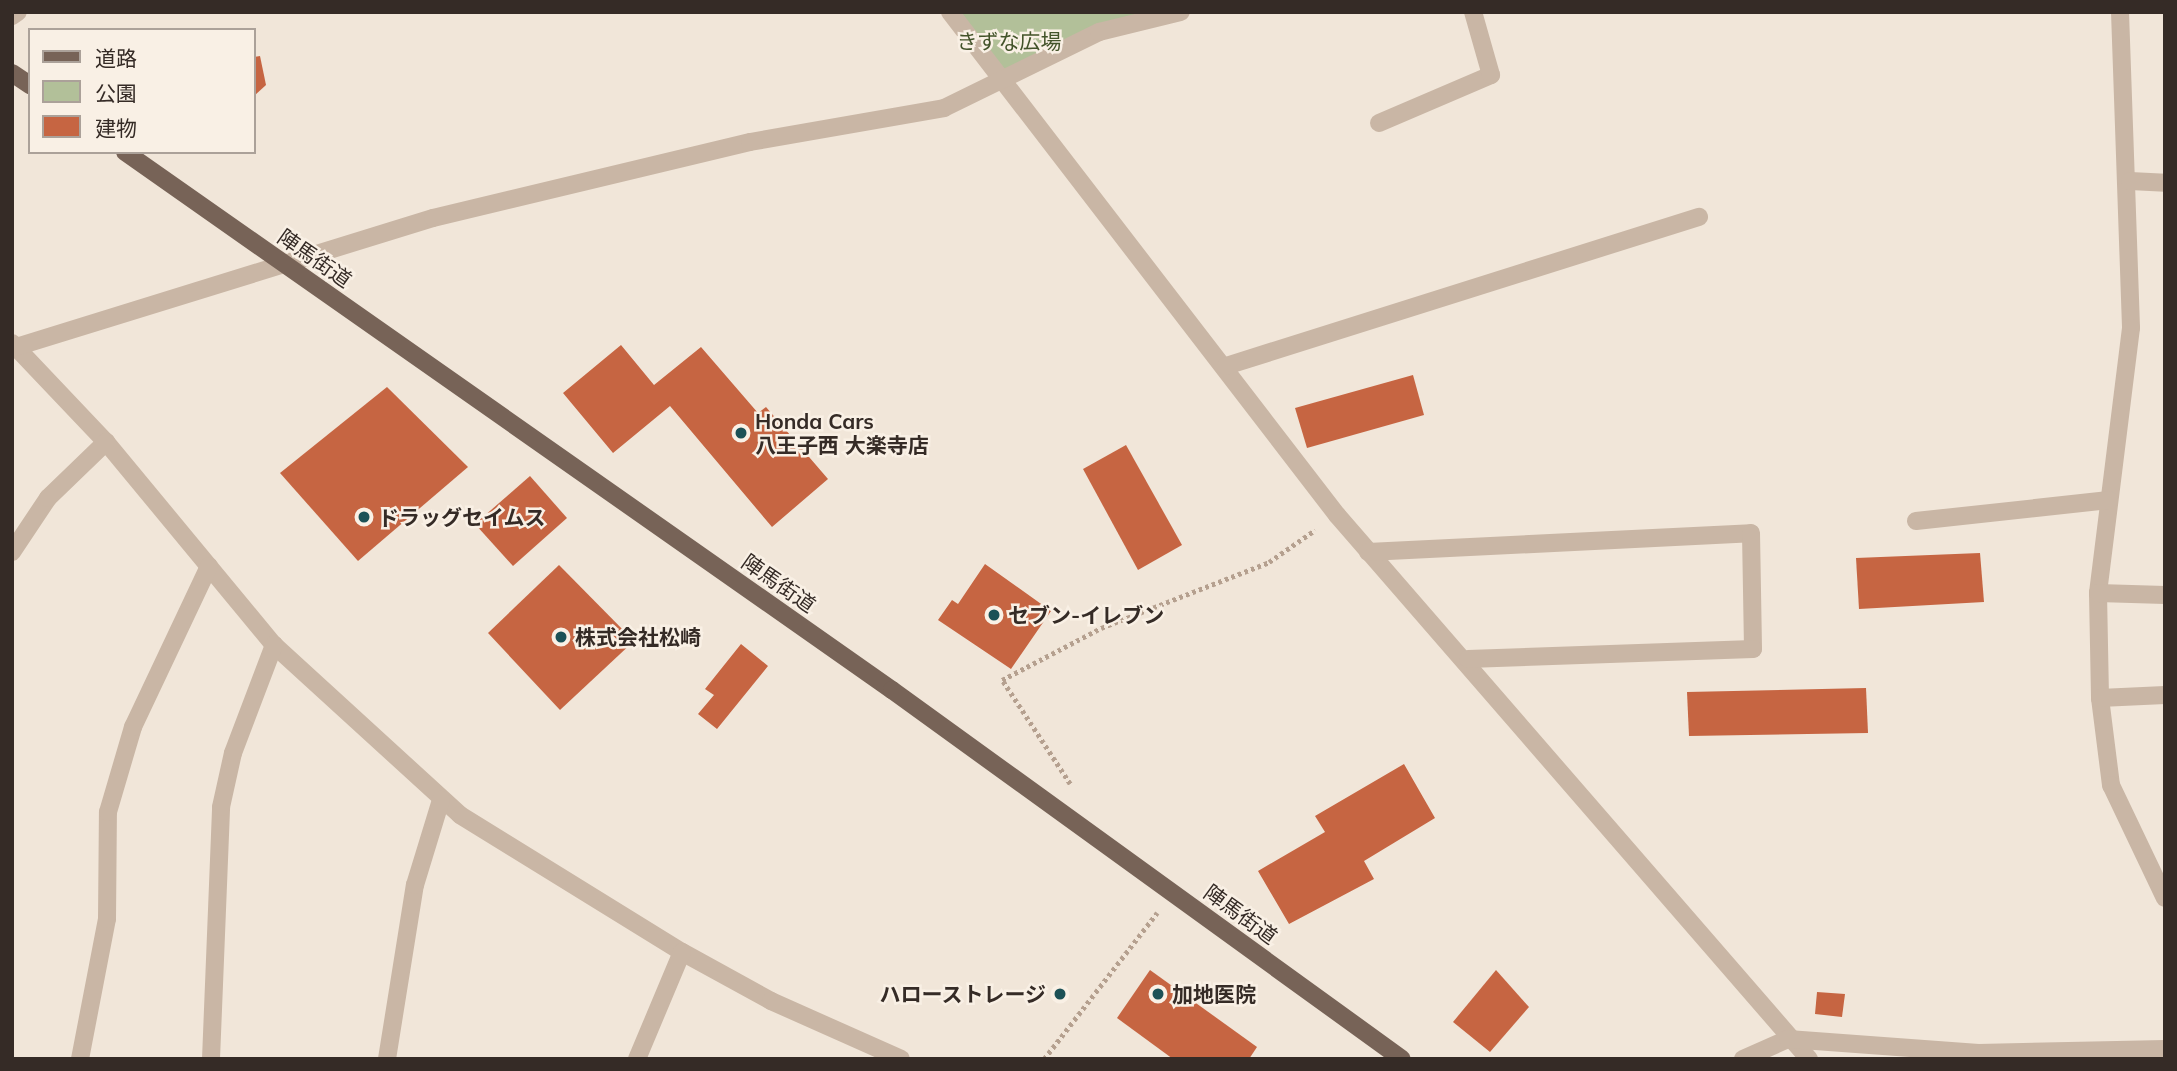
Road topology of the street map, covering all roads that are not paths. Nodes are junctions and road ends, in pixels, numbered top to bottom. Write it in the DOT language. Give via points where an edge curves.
graph roads {
  1 [pos="18,12"];
  2 [pos="950,12"];
  3 [pos="1181,12"];
  4 [pos="1473,12"];
  5 [pos="2120,12"];
  6 [pos="12,16"];
  7 [pos="12,72"];
  8 [pos="1000,75"];
  9 [pos="28,84"];
  10 [pos="1379,123"];
  11 [pos="128,154"];
  12 [pos="2130,181"];
  13 [pos="2165,183"];
  14 [pos="1699,217"];
  15 [pos="289,267"];
  16 [pos="14,345"];
  17 [pos="1226,366"];
  18 [pos="106,442"];
  19 [pos="2109,500"];
  20 [pos="1916,521"];
  21 [pos="12,552"];
  22 [pos="1368,552"];
  23 [pos="209,566"];
  24 [pos="2098,593"];
  25 [pos="2165,594"];
  26 [pos="274,645"];
  27 [pos="1468,660"];
  28 [pos="2165,695"];
  29 [pos="2100,698"];
  30 [pos="441,800"];
  31 [pos="2165,898"];
  32 [pos="682,953"];
  33 [pos="1788,1039"];
  34 [pos="2165,1049"];
  35 [pos="80,1059"];
  36 [pos="211,1059"];
  37 [pos="387,1059"];
  38 [pos="637,1059"];
  39 [pos="901,1059"];
  40 [pos="1402,1059"];
  41 [pos="1743,1059"];
  42 [pos="1809,1059"];
  1 -- 6 [label="street"];
  2 -- 8 [label="street"];
  3 -- 8 [label="street" via="1099,32"];
  4 -- 10 [label="street" via="1491,75"];
  5 -- 12 [label="street"];
  7 -- 9 [label="main road"];
  8 -- 15 [label="street" via="973,97 944,108 750,142 459,212"];
  8 -- 17 [label="street"];
  11 -- 15 [label="main road, 陣馬街道"];
  12 -- 13 [label="street"];
  12 -- 19 [label="street" via="2131,328"];
  14 -- 17 [label="street"];
  15 -- 16 [label="street"];
  15 -- 40 [label="main road, 陣馬街道" via="1068,817"];
  16 -- 18 [label="street"];
  17 -- 22 [label="street"];
  18 -- 21 [label="street" via="48,498"];
  18 -- 23 [label="street"];
  19 -- 20 [label="street"];
  19 -- 24 [label="street"];
  22 -- 27 [label="street"];
  22 -- 27 [label="street" via="1751,533 1753,649"];
  23 -- 26 [label="street"];
  23 -- 35 [label="street" via="133,727 108,812 107,919"];
  24 -- 25 [label="street"];
  24 -- 29 [label="street"];
  26 -- 30 [label="street"];
  26 -- 36 [label="street" via="233,753 221,807"];
  27 -- 33 [label="street"];
  28 -- 29 [label="street"];
  29 -- 31 [label="street" via="2110,785"];
  30 -- 32 [label="street"];
  30 -- 37 [label="street" via="415,885"];
  32 -- 38 [label="street"];
  32 -- 39 [label="street" via="771,1001"];
  33 -- 34 [label="street" via="1978,1053"];
  33 -- 41 [label="street"];
  33 -- 42 [label="street"];
}
